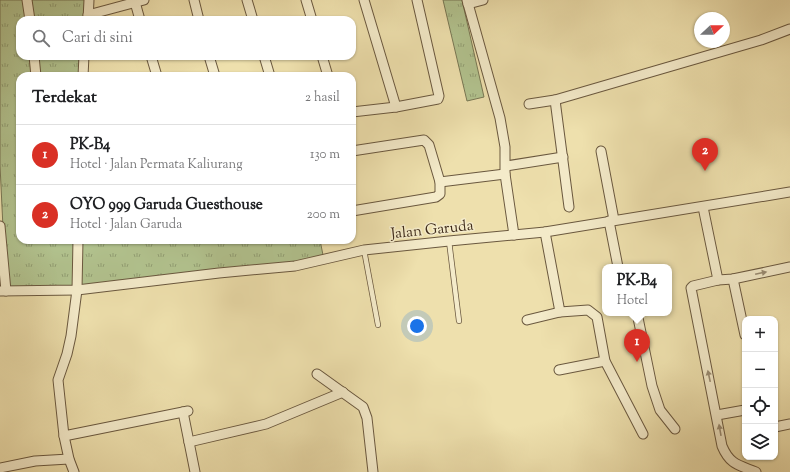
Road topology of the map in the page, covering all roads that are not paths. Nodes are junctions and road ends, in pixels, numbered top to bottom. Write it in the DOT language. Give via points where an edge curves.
graph roads {
  1 [pos="27,0"];
  2 [pos="89,0"];
  3 [pos="194,0"];
  4 [pos="247,0"];
  5 [pos="306,0"];
  6 [pos="364,0"];
  7 [pos="417,0"];
  8 [pos="483,0"];
  9 [pos="140,1"];
  10 [pos="468,2"];
  11 [pos="29,16"];
  12 [pos="88,16"];
  13 [pos="91,16"];
  14 [pos="140,16"];
  15 [pos="198,16"];
  16 [pos="252,16"];
  17 [pos="311,16"];
  18 [pos="790,29"];
  19 [pos="34,60"];
  20 [pos="84,60"];
  21 [pos="152,60"];
  22 [pos="210,60"];
  23 [pos="265,60"];
  24 [pos="323,60"];
  25 [pos="36,72"];
  26 [pos="83,72"];
  27 [pos="156,72"];
  28 [pos="214,72"];
  29 [pos="269,72"];
  30 [pos="327,72"];
  31 [pos="555,100"];
  32 [pos="529,104"];
  33 [pos="396,107"];
  34 [pos="356,112"];
  35 [pos="356,149"];
  36 [pos="601,151"];
  37 [pos="563,157"];
  38 [pos="506,170"];
  39 [pos="440,182"];
  40 [pos="790,192"];
  41 [pos="569,207"];
  42 [pos="703,207"];
  43 [pos="356,210"];
  44 [pos="612,221"];
  45 [pos="0,226"];
  46 [pos="545,232"];
  47 [pos="514,235"];
  48 [pos="449,240"];
  49 [pos="78,244"];
  50 [pos="364,250"];
  51 [pos="618,264"];
  52 [pos="790,267"];
  53 [pos="733,279"];
  54 [pos="718,280"];
  55 [pos="77,290"];
  56 [pos="3,291"];
  57 [pos="560,312"];
  58 [pos="638,316"];
  59 [pos="527,320"];
  60 [pos="459,321"];
  61 [pos="742,321"];
  62 [pos="378,325"];
  63 [pos="605,361"];
  64 [pos="559,370"];
  65 [pos="317,374"];
  66 [pos="343,392"];
  67 [pos="742,411"];
  68 [pos="717,415"];
  69 [pos="790,424"];
  70 [pos="778,426"];
  71 [pos="675,429"];
  72 [pos="643,434"];
  73 [pos="64,436"];
  74 [pos="189,442"];
  75 [pos="69,459"];
  76 [pos="0,468"];
  77 [pos="74,472"];
  78 [pos="195,472"];
  79 [pos="373,472"];
  80 [pos="756,472"];
  1 -- 11 [label="street"];
  2 -- 12 [label="street"];
  3 -- 15 [label="street"];
  4 -- 16 [label="street"];
  5 -- 17 [label="street"];
  6 -- 33 [label="street"];
  7 -- 33 [label="street" via="439,96 437,100"];
  8 -- 10 [label="street"];
  9 -- 13 [label="street"];
  9 -- 14 [label="street"];
  10 -- 38 [label="street" via="500,118"];
  18 -- 31 [label="street" via="761,40"];
  19 -- 25 [label="street"];
  20 -- 26 [label="street"];
  21 -- 27 [label="street"];
  22 -- 28 [label="street"];
  23 -- 29 [label="street"];
  24 -- 30 [label="street"];
  31 -- 32 [label="street"];
  31 -- 37 [label="street"];
  33 -- 34 [label="street"];
  35 -- 39 [label="street" via="424,140 429,146"];
  36 -- 44 [label="street"];
  37 -- 38 [label="street"];
  37 -- 41 [label="street"];
  38 -- 39 [label="street"];
  38 -- 47 [label="street"];
  39 -- 43 [label="street" via="440,194 436,197"];
  40 -- 42 [label="street, Jalan Garuda"];
  42 -- 44 [label="street, Jalan Garuda"];
  42 -- 54 [label="street"];
  44 -- 46 [label="street, Jalan Garuda"];
  44 -- 51 [label="street"];
  45 -- 56 [label="street"];
  46 -- 47 [label="street, Jalan Garuda"];
  46 -- 57 [label="street"];
  47 -- 48 [label="street, Jalan Garuda"];
  48 -- 50 [label="street, Jalan Garuda"];
  48 -- 60 [label="lane"];
  49 -- 55 [label="street"];
  50 -- 55 [label="street, Jalan Garuda" via="295,266"];
  50 -- 62 [label="lane"];
  53 -- 52 [label="street, one-way"];
  53 -- 54 [label="street"];
  53 -- 61 [label="street"];
  68 -- 54 [label="street, one-way" via="691,291 693,286"];
  55 -- 56 [label="street, Jalan Garuda"];
  55 -- 73 [label="street" via="67,354 58,380"];
  57 -- 59 [label="street"];
  57 -- 63 [label="street" via="588,310 595,314"];
  58 -- 71 [label="street" via="654,392 660,410"];
  63 -- 64 [label="street"];
  63 -- 72 [label="street"];
  65 -- 66 [label="street"];
  66 -- 74 [label="street" via="266,424"];
  66 -- 79 [label="street" via="363,407 366,414"];
  67 -- 68 [label="street"];
  80 -- 68 [label="street, one-way" via="729,459 722,446"];
  69 -- 70 [label="street"];
  73 -- 74 [label="street" via="186,412"];
  73 -- 75 [label="street"];
  74 -- 78 [label="street"];
  75 -- 76 [label="street" via="35,461"];
  75 -- 77 [label="street"];
}
